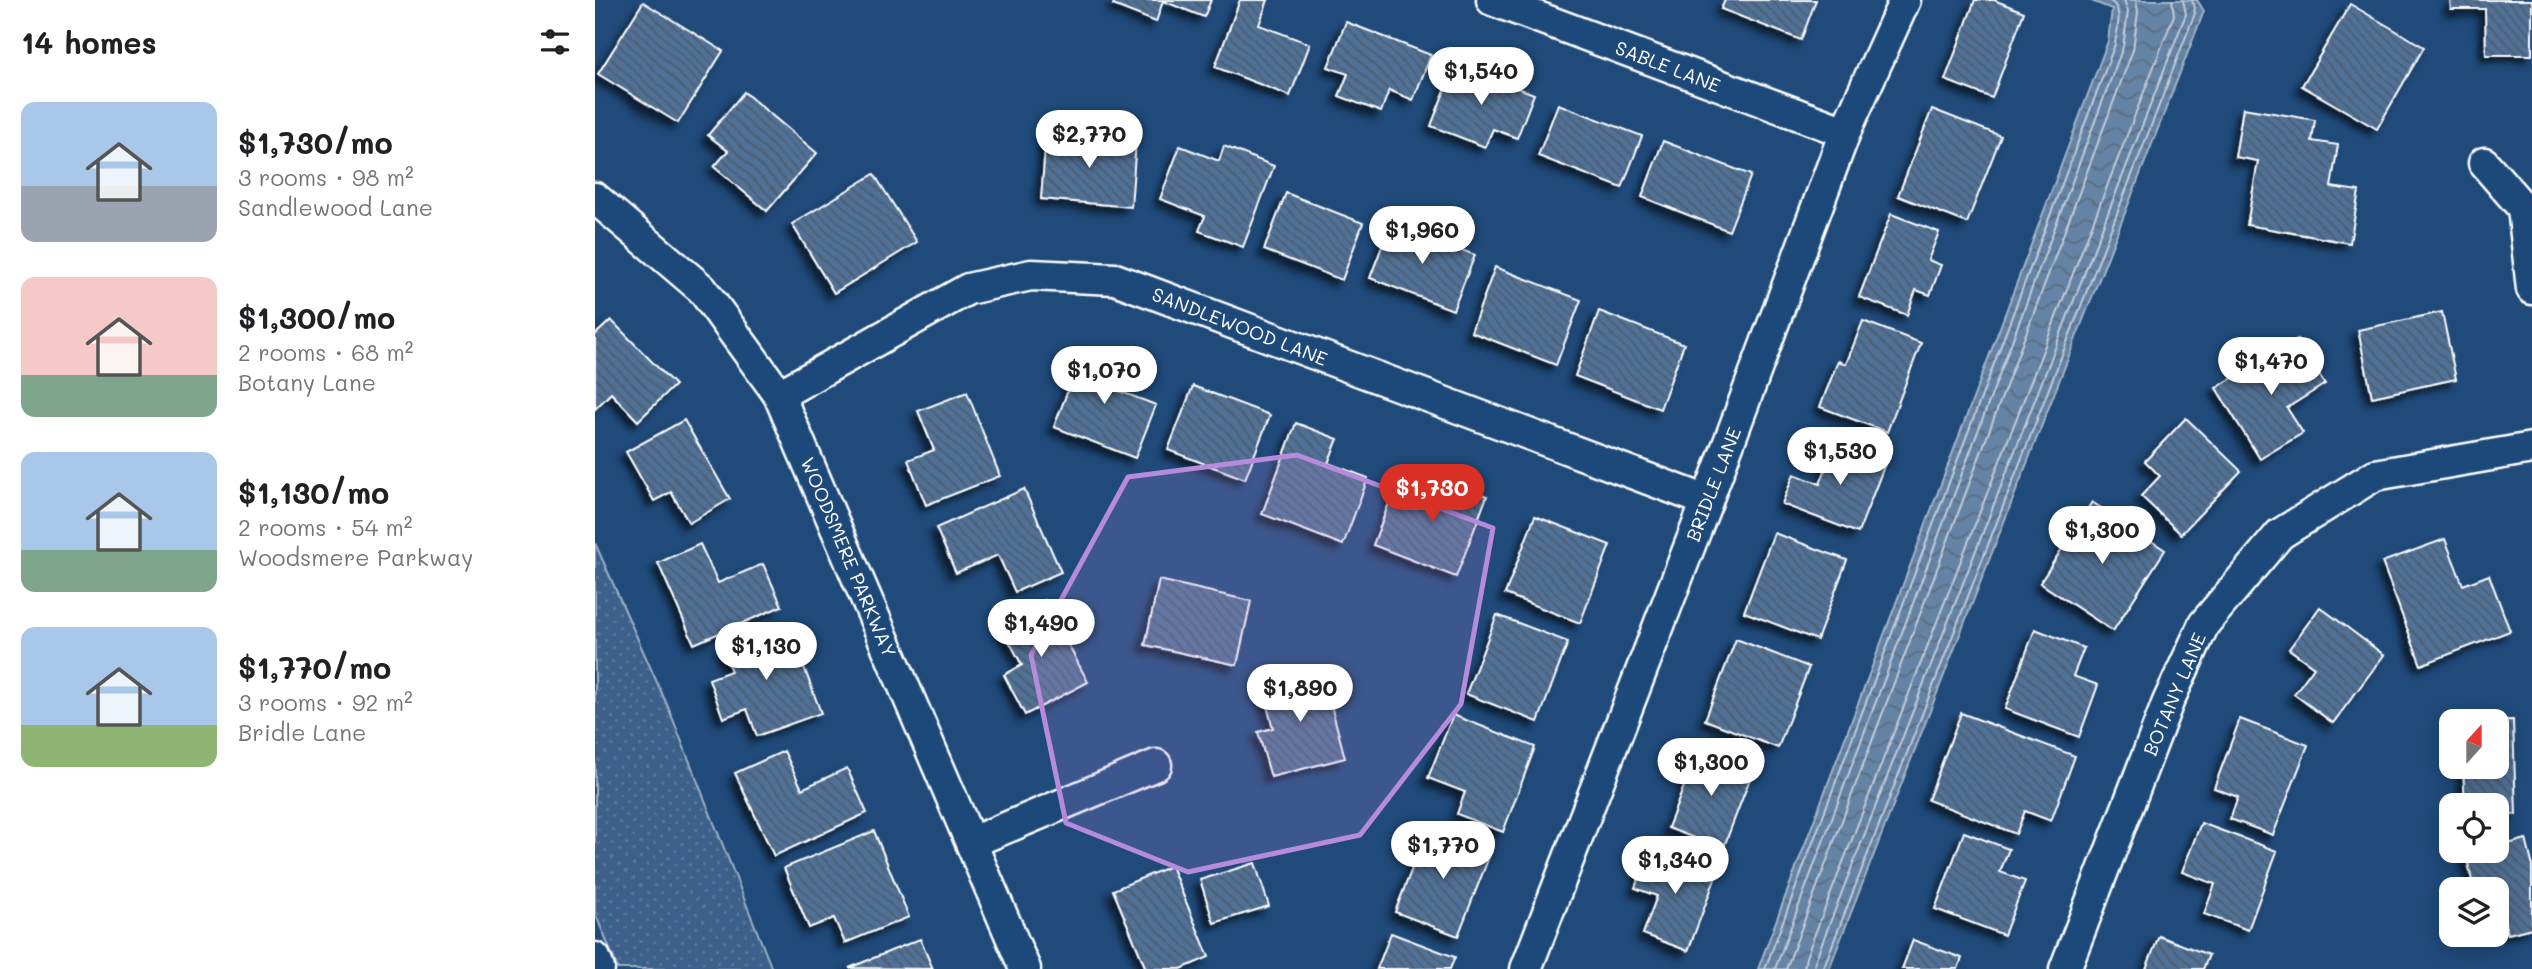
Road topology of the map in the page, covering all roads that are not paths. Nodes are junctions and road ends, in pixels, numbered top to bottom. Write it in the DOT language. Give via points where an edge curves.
graph roads {
  1 [pos="1492,0"];
  2 [pos="1905,0"];
  3 [pos="1845,132"];
  4 [pos="2484,163"];
  5 [pos="595,198"];
  6 [pos="2532,289"];
  7 [pos="779,395"];
  8 [pos="2532,448"];
  9 [pos="1707,501"];
  10 [pos="1156,765"];
  11 [pos="972,842"];
  12 [pos="595,958"];
  13 [pos="599,969"];
  14 [pos="1025,969"];
  15 [pos="1526,969"];
  16 [pos="2065,969"];
  1 -- 3 [label="street, SABLE LANE"];
  2 -- 3 [label="street, BRIDLE LANE"];
  3 -- 9 [label="street, BRIDLE LANE"];
  4 -- 6 [label="street" via="2523,208"];
  5 -- 7 [label="street, WOODSMERE PARKWAY" via="702,289"];
  7 -- 9 [label="street, SANDLEWOOD LANE" via="968,289 1031,275 1115,279"];
  7 -- 11 [label="street, WOODSMERE PARKWAY"];
  8 -- 16 [label="street, BOTANY LANE" via="2375,475 2280,534 2204,624 2168,702"];
  9 -- 15 [label="street, BRIDLE LANE"];
  10 -- 11 [label="street"];
  11 -- 14 [label="street, WOODSMERE PARKWAY"];
  12 -- 13 [label="street"];
}
